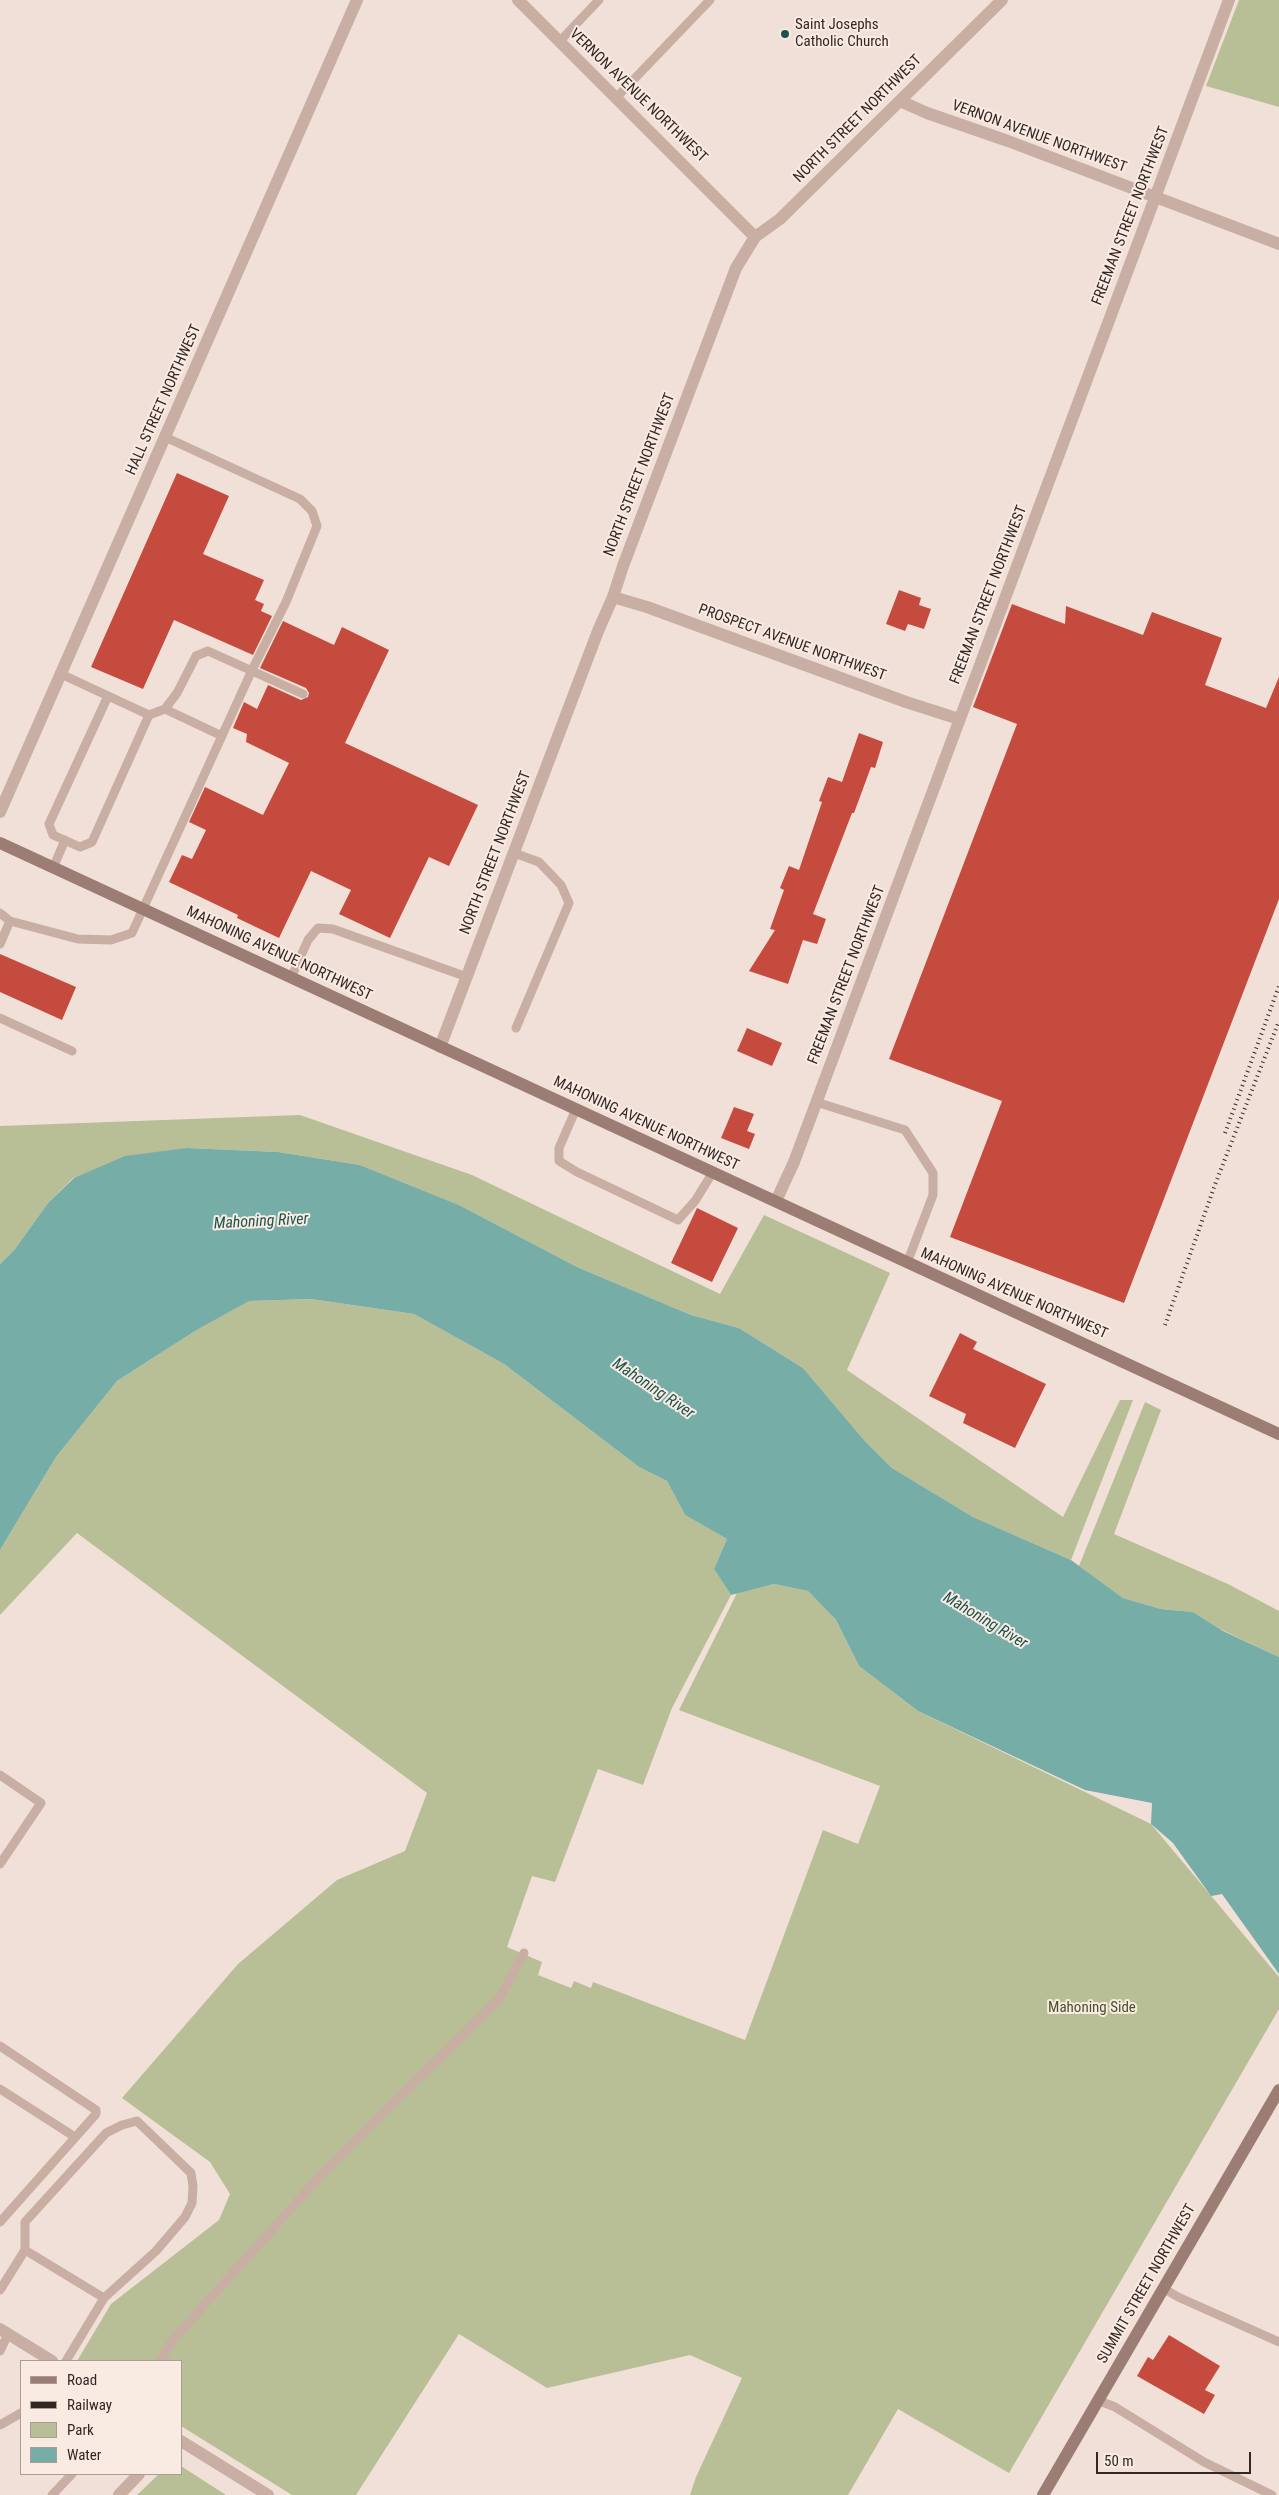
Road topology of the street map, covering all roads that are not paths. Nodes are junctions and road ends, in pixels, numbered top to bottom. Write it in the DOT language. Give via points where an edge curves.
graph roads {
  1 [pos="357,0"];
  2 [pos="518,0"];
  3 [pos="599,0"];
  4 [pos="710,0"];
  5 [pos="1002,0"];
  6 [pos="1229,0"];
  7 [pos="559,42"];
  8 [pos="616,98"];
  9 [pos="900,100"];
  10 [pos="1155,198"];
  11 [pos="755,237"];
  12 [pos="1279,244"];
  13 [pos="165,437"];
  14 [pos="614,597"];
  15 [pos="252,670"];
  16 [pos="61,674"];
  17 [pos="303,694"];
  18 [pos="108,696"];
  19 [pos="165,709"];
  20 [pos="148,715"];
  21 [pos="960,719"];
  22 [pos="222,736"];
  23 [pos="0,812"];
  24 [pos="65,840"];
  25 [pos="0,843"];
  26 [pos="514,853"];
  27 [pos="53,868"];
  28 [pos="144,910"];
  29 [pos="0,913"];
  30 [pos="10,922"];
  31 [pos="0,944"];
  32 [pos="467,977"];
  33 [pos="291,978"];
  34 [pos="0,1018"];
  35 [pos="516,1028"];
  36 [pos="440,1047"];
  37 [pos="72,1051"];
  38 [pos="816,1102"];
  39 [pos="576,1109"];
  40 [pos="713,1172"];
  41 [pos="776,1201"];
  42 [pos="907,1263"];
  43 [pos="1279,1434"];
  44 [pos="0,1775"];
  45 [pos="0,1864"];
  46 [pos="524,1953"];
  47 [pos="0,2046"];
  48 [pos="0,2089"];
  49 [pos="1279,2090"];
  50 [pos="75,2137"];
  51 [pos="0,2222"];
  52 [pos="25,2250"];
  53 [pos="1163,2288"];
  54 [pos="0,2290"];
  55 [pos="104,2298"];
  56 [pos="4,2332"];
  57 [pos="1279,2342"];
  58 [pos="0,2351"];
  59 [pos="50,2360"];
  60 [pos="67,2360"];
  61 [pos="161,2360"];
  62 [pos="1097,2400"];
  63 [pos="20,2414"];
  64 [pos="0,2425"];
  65 [pos="182,2442"];
  66 [pos="71,2475"];
  67 [pos="139,2475"];
  68 [pos="52,2495"];
  69 [pos="119,2495"];
  70 [pos="268,2495"];
  71 [pos="1043,2495"];
  72 [pos="1272,2495"];
  1 -- 13 [label="street, HALL STREET NORTHWEST"];
  2 -- 7 [label="street, VERNON AVENUE NORTHWEST"];
  3 -- 7 [label="lane"];
  4 -- 8 [label="lane"];
  5 -- 9 [label="street, NORTH STREET NORTHWEST"];
  6 -- 10 [label="street, FREEMAN STREET NORTHWEST"];
  7 -- 8 [label="street, VERNON AVENUE NORTHWEST"];
  8 -- 11 [label="street, VERNON AVENUE NORTHWEST"];
  9 -- 10 [label="street, VERNON AVENUE NORTHWEST"];
  9 -- 11 [label="street, NORTH STREET NORTHWEST" via="780,219"];
  10 -- 12 [label="street, VERNON AVENUE NORTHWEST"];
  10 -- 21 [label="street, FREEMAN STREET NORTHWEST"];
  11 -- 14 [label="street, NORTH STREET NORTHWEST" via="736,268"];
  13 -- 15 [label="lane" via="300,499 312,510 317,526 286,602"];
  13 -- 16 [label="street, HALL STREET NORTHWEST"];
  14 -- 21 [label="street, PROSPECT AVENUE NORTHWEST"];
  14 -- 26 [label="street, NORTH STREET NORTHWEST" via="598,630"];
  15 -- 17 [label="lane"];
  15 -- 19 [label="lane" via="208,651 196,656"];
  15 -- 22 [label="lane"];
  16 -- 18 [label="lane"];
  16 -- 23 [label="street, HALL STREET NORTHWEST"];
  18 -- 20 [label="lane"];
  18 -- 24 [label="lane" via="49,824 53,835"];
  19 -- 20 [label="lane"];
  19 -- 22 [label="lane"];
  20 -- 24 [label="lane" via="92,842 80,847"];
  21 -- 38 [label="street, FREEMAN STREET NORTHWEST"];
  22 -- 28 [label="lane"];
  24 -- 27 [label="lane"];
  25 -- 27 [label="main road, MAHONING AVENUE NORTHWEST"];
  26 -- 32 [label="street, NORTH STREET NORTHWEST"];
  26 -- 35 [label="lane" via="539,862 561,885 569,903"];
  27 -- 28 [label="main road, MAHONING AVENUE NORTHWEST"];
  28 -- 30 [label="lane" via="132,932 111,940 78,939"];
  28 -- 33 [label="main road, MAHONING AVENUE NORTHWEST"];
  29 -- 30 [label="lane"];
  30 -- 31 [label="lane"];
  32 -- 33 [label="lane" via="333,929 318,928 308,940"];
  32 -- 36 [label="street, NORTH STREET NORTHWEST"];
  33 -- 36 [label="main road, MAHONING AVENUE NORTHWEST"];
  34 -- 37 [label="lane"];
  36 -- 39 [label="main road, MAHONING AVENUE NORTHWEST"];
  38 -- 41 [label="street, FREEMAN STREET NORTHWEST"];
  38 -- 42 [label="lane" via="905,1130 933,1173 933,1195"];
  39 -- 40 [label="main road, MAHONING AVENUE NORTHWEST"];
  39 -- 40 [label="lane" via="559,1148 559,1161 678,1220 695,1201"];
  40 -- 41 [label="main road, MAHONING AVENUE NORTHWEST"];
  41 -- 42 [label="main road, MAHONING AVENUE NORTHWEST"];
  42 -- 43 [label="main road, MAHONING AVENUE NORTHWEST"];
  44 -- 45 [label="lane" via="41,1803"];
  46 -- 61 [label="lane" via="499,1999 321,2175 174,2340"];
  47 -- 50 [label="lane" via="96,2110"];
  48 -- 50 [label="lane"];
  49 -- 53 [label="main road, SUMMIT STREET NORTHWEST"];
  50 -- 51 [label="lane"];
  52 -- 54 [label="lane"];
  52 -- 55 [label="lane"];
  52 -- 55 [label="lane" via="25,2222 106,2133 137,2121 191,2173 192,2203 185,2217 156,2251"];
  53 -- 57 [label="lane" via="1178,2298"];
  53 -- 62 [label="main road, SUMMIT STREET NORTHWEST"];
  55 -- 60 [label="lane"];
  56 -- 58 [label="lane"];
  56 -- 59 [label="street"];
  62 -- 71 [label="main road, SUMMIT STREET NORTHWEST"];
  62 -- 72 [label="lane" via="1115,2407 1204,2462"];
  63 -- 64 [label="lane"];
  65 -- 70 [label="street"];
  66 -- 68 [label="lane"];
  67 -- 69 [label="street"];
}
